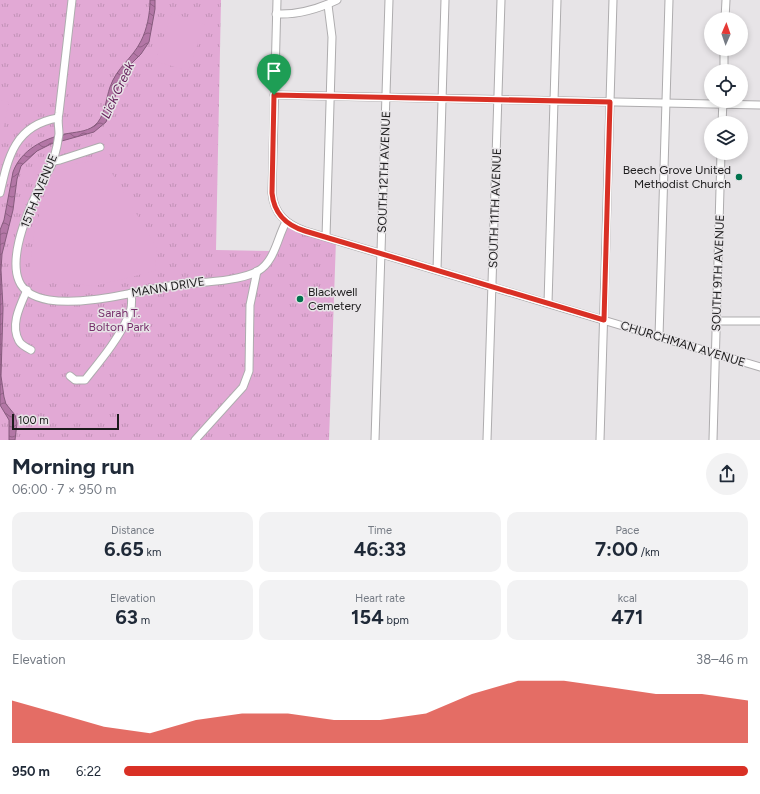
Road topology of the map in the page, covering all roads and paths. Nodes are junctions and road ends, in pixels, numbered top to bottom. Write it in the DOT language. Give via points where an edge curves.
graph roads {
  1 [pos="72,0"];
  2 [pos="336,0"];
  3 [pos="389,0"];
  4 [pos="445,0"];
  5 [pos="501,0"];
  6 [pos="557,0"];
  7 [pos="613,0"];
  8 [pos="669,0"];
  9 [pos="726,0"];
  10 [pos="277,2"];
  11 [pos="328,4"];
  12 [pos="725,12"];
  13 [pos="276,14"];
  14 [pos="274,95"];
  15 [pos="330,96"];
  16 [pos="386,98"];
  17 [pos="442,99"];
  18 [pos="498,100"];
  19 [pos="554,101"];
  20 [pos="610,102"];
  21 [pos="666,103"];
  22 [pos="704,103"];
  23 [pos="748,104"];
  24 [pos="760,105"];
  25 [pos="58,118"];
  26 [pos="100,147"];
  27 [pos="721,160"];
  28 [pos="54,161"];
  29 [pos="0,193"];
  30 [pos="286,222"];
  31 [pos="326,237"];
  32 [pos="381,254"];
  33 [pos="437,270"];
  34 [pos="258,271"];
  35 [pos="492,287"];
  36 [pos="25,289"];
  37 [pos="131,293"];
  38 [pos="548,303"];
  39 [pos="604,320"];
  40 [pos="716,321"];
  41 [pos="760,321"];
  42 [pos="659,337"];
  43 [pos="31,350"];
  44 [pos="715,354"];
  45 [pos="760,367"];
  46 [pos="70,376"];
  47 [pos="195,440"];
  48 [pos="375,440"];
  49 [pos="487,440"];
  50 [pos="600,440"];
  51 [pos="713,440"];
  1 -- 25 [label="street, 15TH AVENUE"];
  2 -- 11 [label="street"];
  3 -- 16 [label="street, SOUTH 12TH AVENUE"];
  4 -- 17 [label="street"];
  5 -- 18 [label="street, SOUTH 11TH AVENUE"];
  6 -- 19 [label="street"];
  7 -- 20 [label="street"];
  8 -- 21 [label="street"];
  9 -- 12 [label="street"];
  10 -- 13 [label="street"];
  11 -- 13 [label="street" via="302,12"];
  11 -- 15 [label="street" via="332,37"];
  13 -- 14 [label="street"];
  14 -- 15 [label="street"];
  14 -- 30 [label="street" via="272,193 275,208"];
  15 -- 16 [label="street"];
  15 -- 31 [label="street"];
  16 -- 17 [label="street"];
  16 -- 32 [label="street, SOUTH 12TH AVENUE"];
  17 -- 18 [label="street"];
  17 -- 33 [label="street"];
  18 -- 19 [label="street"];
  18 -- 35 [label="street, SOUTH 11TH AVENUE"];
  19 -- 20 [label="street"];
  19 -- 38 [label="street"];
  20 -- 21 [label="street"];
  20 -- 39 [label="street"];
  21 -- 22 [label="street"];
  21 -- 42 [label="street"];
  23 -- 24 [label="street"];
  25 -- 28 [label="street, 15TH AVENUE" via="59,134"];
  25 -- 29 [label="street" via="40,122 23,135 9,156"];
  26 -- 28 [label="street"];
  27 -- 40 [label="street, SOUTH 9TH AVENUE"];
  28 -- 36 [label="street, 15TH AVENUE" via="36,194 22,232 17,271 19,281"];
  30 -- 31 [label="street, CHURCHMAN AVENUE" via="296,228"];
  30 -- 34 [label="street, MANN DRIVE" via="270,259"];
  31 -- 32 [label="street, CHURCHMAN AVENUE"];
  32 -- 33 [label="street, CHURCHMAN AVENUE"];
  32 -- 48 [label="street, SOUTH 12TH AVENUE"];
  33 -- 35 [label="street, CHURCHMAN AVENUE"];
  34 -- 37 [label="street, MANN DRIVE" via="236,278"];
  34 -- 47 [label="street" via="250,305 249,371 243,387"];
  35 -- 38 [label="street, CHURCHMAN AVENUE"];
  35 -- 49 [label="street, SOUTH 11TH AVENUE"];
  36 -- 37 [label="street, MANN DRIVE" via="40,298 63,301"];
  36 -- 43 [label="street" via="17,313 16,332 19,342"];
  37 -- 46 [label="street" via="129,316 96,366 85,380 75,380"];
  38 -- 39 [label="street, CHURCHMAN AVENUE"];
  39 -- 42 [label="street, CHURCHMAN AVENUE"];
  39 -- 50 [label="street"];
  40 -- 41 [label="street"];
  40 -- 44 [label="street, SOUTH 9TH AVENUE"];
  42 -- 44 [label="street, CHURCHMAN AVENUE"];
  44 -- 45 [label="street, CHURCHMAN AVENUE"];
  44 -- 51 [label="street, SOUTH 9TH AVENUE"];
}
